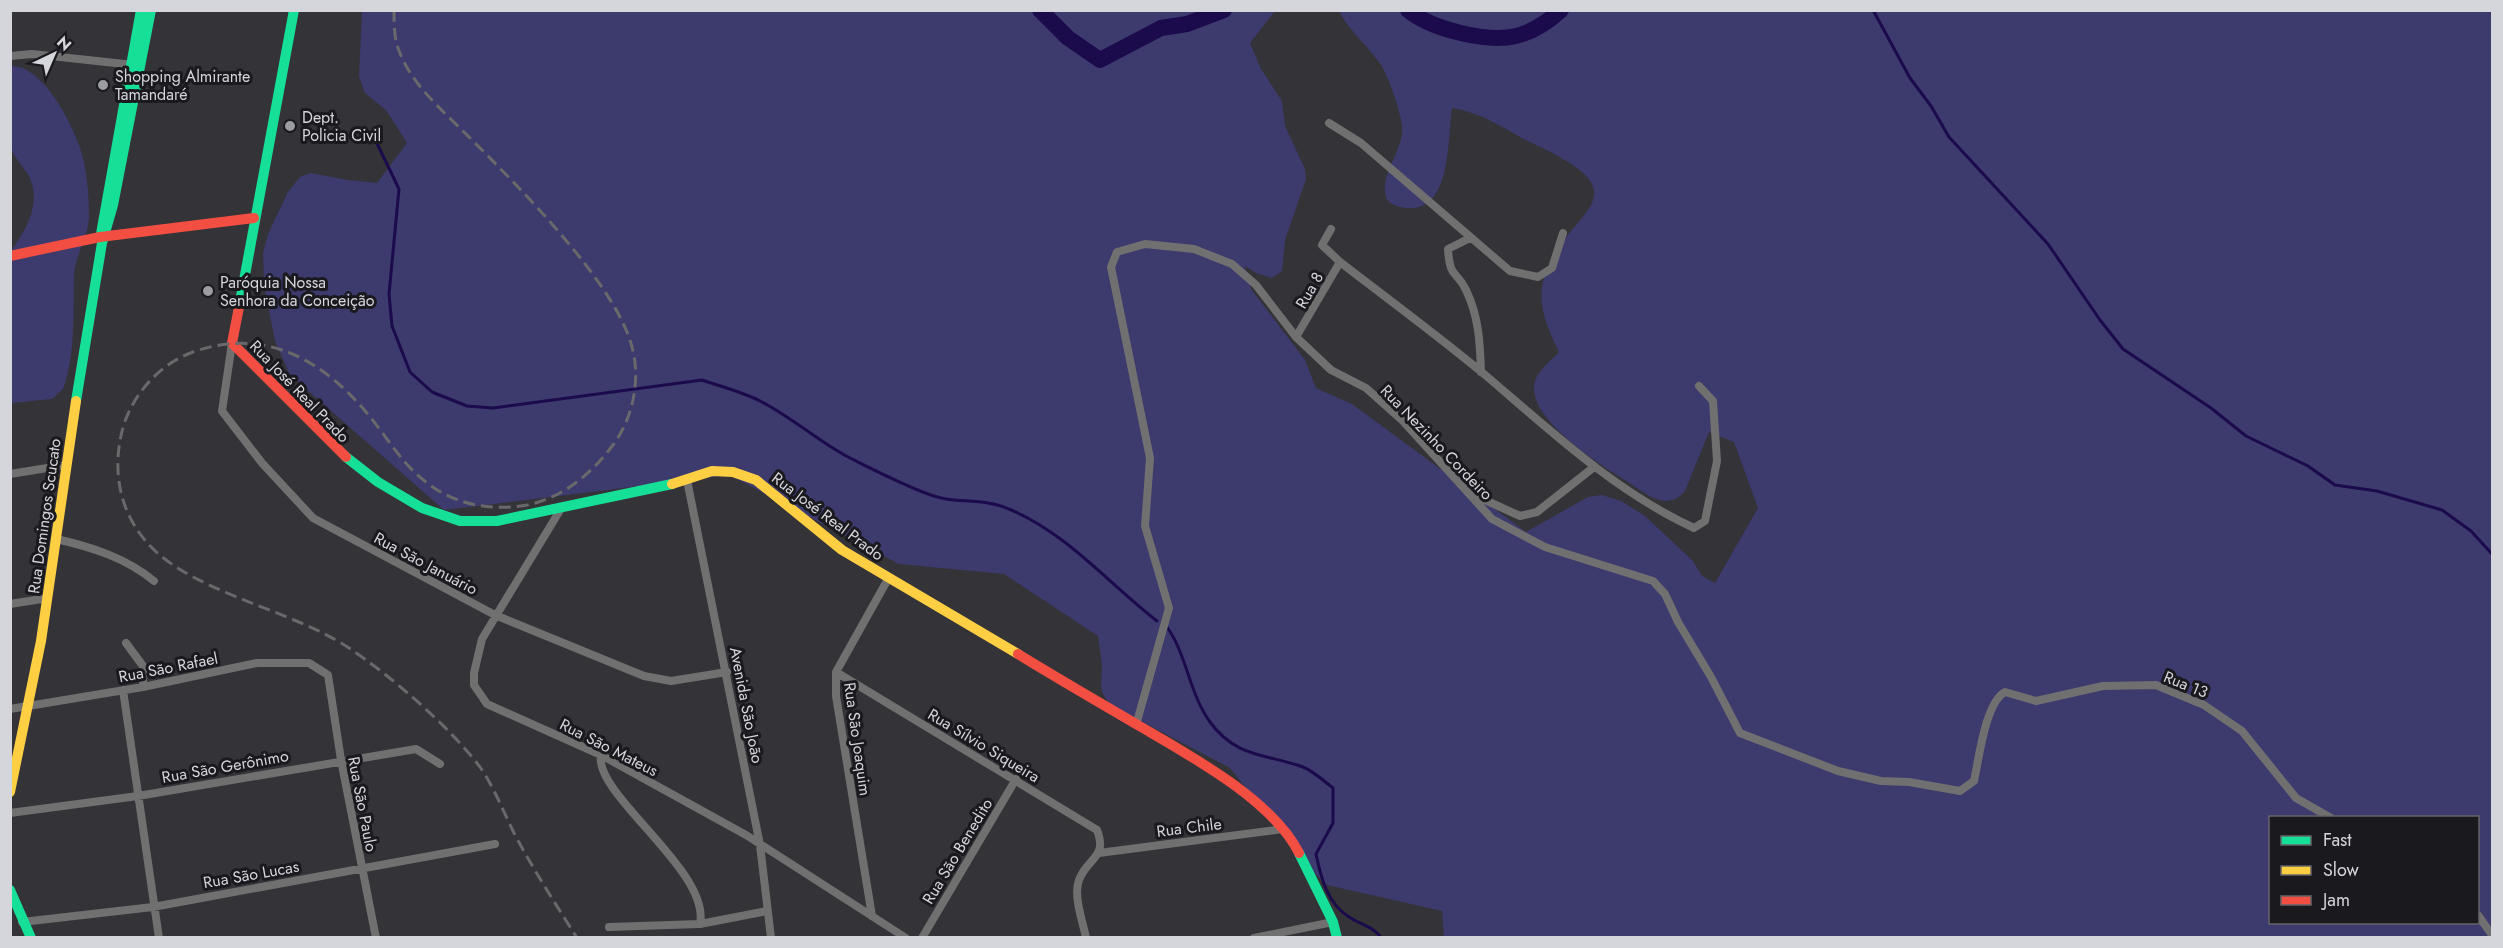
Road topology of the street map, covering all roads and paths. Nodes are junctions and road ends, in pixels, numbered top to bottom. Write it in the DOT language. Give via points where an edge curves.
graph roads {
  1 [pos="141,10"];
  2 [pos="152,10"];
  3 [pos="294,10"];
  4 [pos="10,56"];
  5 [pos="136,66"];
  6 [pos="1329,123"];
  7 [pos="254,218"];
  8 [pos="1331,229"];
  9 [pos="1563,233"];
  10 [pos="1470,238"];
  11 [pos="103,239"];
  12 [pos="10,256"];
  13 [pos="1340,262"];
  14 [pos="1296,337"];
  15 [pos="232,343"];
  16 [pos="1481,372"];
  17 [pos="1699,386"];
  18 [pos="66,465"];
  19 [pos="1594,467"];
  20 [pos="10,474"];
  21 [pos="687,480"];
  22 [pos="1468,491"];
  23 [pos="562,507"];
  24 [pos="56,539"];
  25 [pos="888,579"];
  26 [pos="154,582"];
  27 [pos="48,598"];
  28 [pos="10,604"];
  29 [pos="495,615"];
  30 [pos="126,643"];
  31 [pos="727,672"];
  32 [pos="836,672"];
  33 [pos="328,675"];
  34 [pos="143,687"];
  35 [pos="123,690"];
  36 [pos="1994,702"];
  37 [pos="28,706"];
  38 [pos="10,709"];
  39 [pos="1136,725"];
  40 [pos="601,755"];
  41 [pos="341,760"];
  42 [pos="440,764"];
  43 [pos="1016,779"];
  44 [pos="10,792"];
  45 [pos="138,796"];
  46 [pos="10,813"];
  47 [pos="2328,816"];
  48 [pos="1283,829"];
  49 [pos="495,844"];
  50 [pos="760,845"];
  51 [pos="1099,853"];
  52 [pos="363,869"];
  53 [pos="10,890"];
  54 [pos="153,907"];
  55 [pos="767,911"];
  56 [pos="872,916"];
  57 [pos="2479,916"];
  58 [pos="22,922"];
  59 [pos="1333,922"];
  60 [pos="10,924"];
  61 [pos="700,924"];
  62 [pos="609,927"];
  63 [pos="2493,935"];
  64 [pos="31,938"];
  65 [pos="159,938"];
  66 [pos="376,938"];
  67 [pos="771,938"];
  68 [pos="906,938"];
  69 [pos="922,938"];
  70 [pos="1086,938"];
  71 [pos="1254,938"];
  72 [pos="1337,938"];
  1 -- 5 [label="street, Rua Domingos Scucato"];
  2 -- 5 [label="street, Rua Domingos Scucato"];
  3 -- 7 [label="street"];
  4 -- 5 [label="street" via="33,54"];
  5 -- 11 [label="street, Rua Domingos Scucato"];
  6 -- 10 [label="street" via="1361,143"];
  7 -- 11 [label="street"];
  7 -- 15 [label="street"];
  8 -- 13 [label="street, Rua 8" via="1322,245"];
  9 -- 10 [label="street" via="1552,268 1538,277 1510,271"];
  10 -- 16 [label="street" via="1448,249 1449,270 1465,287 1474,308 1480,335"];
  11 -- 12 [label="street"];
  11 -- 18 [label="street, Rua Domingos Scucato"];
  13 -- 14 [label="street, Rua 8"];
  13 -- 16 [label="street"];
  14 -- 22 [label="street, Rua Nezinho Cordeiro" via="1331,370 1373,394"];
  14 -- 39 [label="street, Rua Nezinho Cordeiro" via="1256,285 1232,264 1194,249 1145,244 1117,252 1110,267 1150,458 1145,526 1169,608"];
  15 -- 23 [label="street, Rua José Real Prado" via="335,449 378,482 422,508 459,521 497,521"];
  15 -- 29 [label="street, Rua São Januário" via="222,411 313,519"];
  16 -- 19 [label="street"];
  17 -- 19 [label="street" via="1713,401 1716,421 1717,460 1705,521 1694,528 1661,513"];
  18 -- 20 [label="street"];
  18 -- 24 [label="street, Rua Domingos Scucato"];
  19 -- 22 [label="street" via="1537,512 1521,516"];
  21 -- 23 [label="street, Rua José Real Prado"];
  21 -- 25 [label="street, Rua José Real Prado" via="712,471 733,472 756,480 842,550"];
  21 -- 31 [label="street, Avenida São João"];
  22 -- 36 [label="street, Rua Nezinho Cordeiro" via="1492,519 1545,547 1653,581 1665,594 1740,733 1752,738 1838,771 1960,791 1974,781"];
  23 -- 29 [label="street, Rua São Mateus"];
  24 -- 26 [label="street" via="137,567"];
  24 -- 27 [label="street, Rua Domingos Scucato"];
  25 -- 32 [label="street, Rua São Joaquim"];
  25 -- 39 [label="street, Rua José Real Prado"];
  27 -- 28 [label="street"];
  27 -- 37 [label="street, Rua Domingos Scucato"];
  29 -- 31 [label="street, Rua São Januário" via="644,676 671,681"];
  29 -- 40 [label="street, Rua São Mateus" via="480,645 474,673 474,685 487,704"];
  30 -- 34 [label="street" via="142,666"];
  31 -- 50 [label="street, Avenida São João"];
  32 -- 43 [label="street, Rua Sílvio Siqueira"];
  32 -- 56 [label="street, Rua São Joaquim" via="836,696"];
  33 -- 34 [label="street, Rua São Rafael" via="309,663 257,663"];
  33 -- 41 [label="street, Rua São Paulo"];
  34 -- 35 [label="street, Rua São Rafael"];
  35 -- 37 [label="street, Rua São Rafael"];
  35 -- 45 [label="street"];
  36 -- 47 [label="street, Rua 13" via="2005,692 2036,701 2103,686 2156,686 2204,705 2241,731 2296,798"];
  37 -- 38 [label="street, Rua São Rafael"];
  37 -- 44 [label="street, Rua Domingos Scucato"];
  39 -- 48 [label="street, Rua José Real Prado" via="1198,761 1267,811"];
  40 -- 50 [label="street, Rua São Mateus"];
  40 -- 61 [label="street" via="603,771 611,784 690,879 703,912"];
  41 -- 42 [label="street, Rua São Gerônimo" via="416,749"];
  41 -- 45 [label="street, Rua São Gerônimo"];
  41 -- 52 [label="street, Rua São Paulo"];
  43 -- 51 [label="street, Rua Sílvio Siqueira" via="1097,830 1102,843"];
  43 -- 69 [label="street, Rua São Benedito"];
  45 -- 46 [label="street, Rua São Gerônimo"];
  45 -- 54 [label="street"];
  48 -- 51 [label="street, Rua Chile"];
  48 -- 59 [label="street, Rua José Real Prado" via="1293,841"];
  49 -- 52 [label="street, Rua São Lucas"];
  50 -- 55 [label="street, Avenida São João"];
  50 -- 56 [label="street, Rua São Mateus"];
  51 -- 70 [label="street" via="1079,880 1077,891"];
  52 -- 54 [label="street, Rua São Lucas"];
  52 -- 66 [label="street, Rua São Paulo"];
  53 -- 58 [label="street"];
  54 -- 58 [label="street, Rua São Lucas"];
  54 -- 65 [label="street"];
  55 -- 61 [label="street"];
  55 -- 67 [label="street, Avenida São João"];
  56 -- 68 [label="street, Rua São Mateus"];
  57 -- 63 [label="street"];
  58 -- 60 [label="street, Rua São Lucas"];
  58 -- 64 [label="street"];
  59 -- 71 [label="street"];
  59 -- 72 [label="street, Rua José Real Prado"];
  61 -- 62 [label="street"];
}
